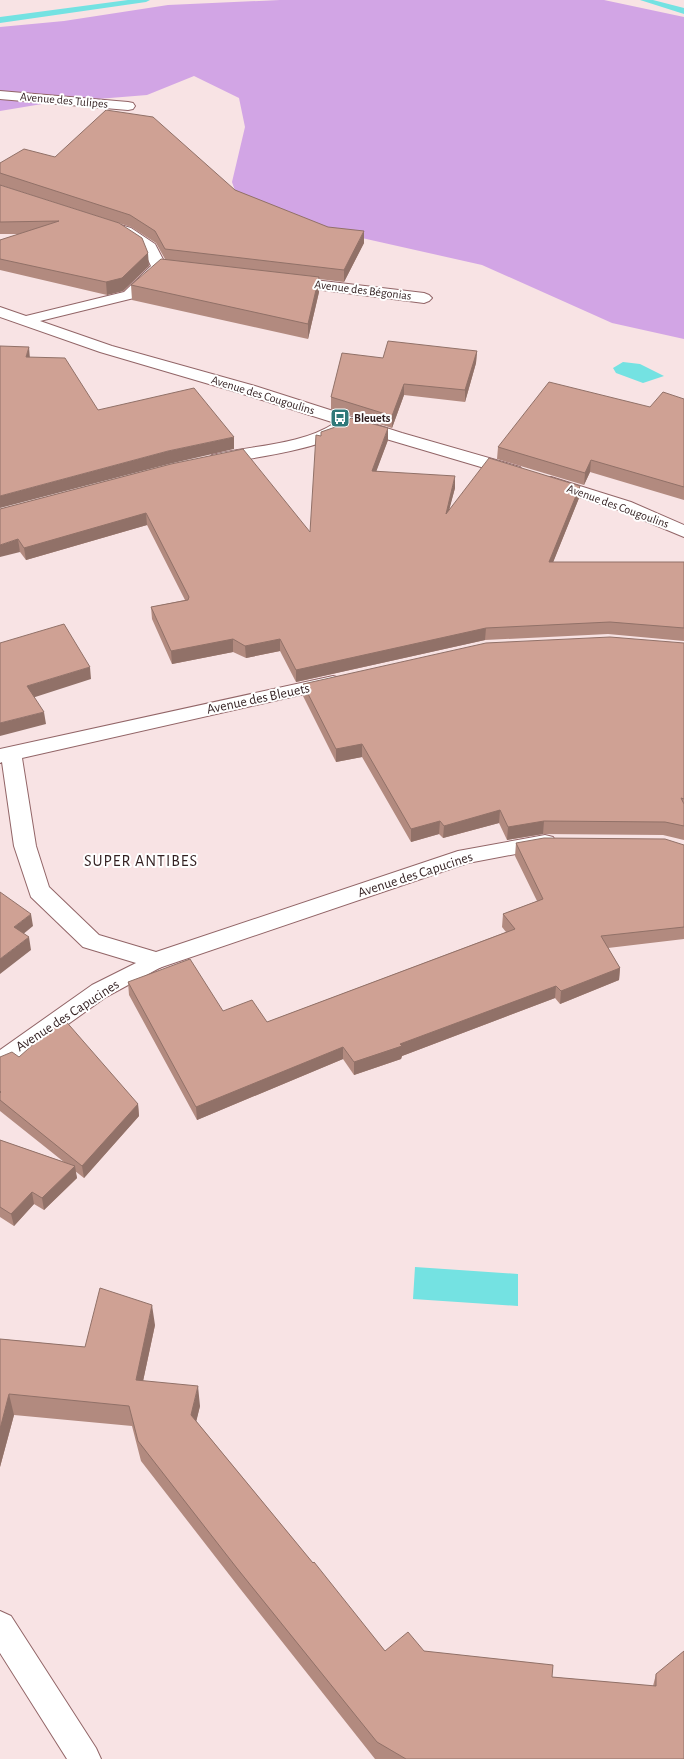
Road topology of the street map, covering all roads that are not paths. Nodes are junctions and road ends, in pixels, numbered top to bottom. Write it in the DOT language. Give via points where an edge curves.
graph roads {
  1 [pos="0,95"];
  2 [pos="128,106"];
  3 [pos="104,224"];
  4 [pos="158,267"];
  5 [pos="174,269"];
  6 [pos="276,280"];
  7 [pos="424,298"];
  8 [pos="0,312"];
  9 [pos="27,322"];
  10 [pos="349,421"];
  11 [pos="199,463"];
  12 [pos="684,532"];
  13 [pos="353,677"];
  14 [pos="5,754"];
  15 [pos="565,842"];
  16 [pos="156,961"];
  17 [pos="0,1061"];
  18 [pos="0,1626"];
  19 [pos="85,1759"];
  1 -- 2 [label="street, Avenue des Tulipes"];
  3 -- 4 [label="street" via="126,231 150,247"];
  4 -- 5 [label="street"];
  4 -- 9 [label="street" via="129,295 35,317"];
  6 -- 7 [label="street, Avenue des Bégonias"];
  8 -- 9 [label="street, Avenue des Cougoulins"];
  9 -- 10 [label="street, Avenue des Cougoulins" via="106,349"];
  10 -- 11 [label="street" via="337,431 319,438"];
  10 -- 12 [label="street, Avenue des Cougoulins" via="625,506"];
  13 -- 14 [label="street, Avenue des Bleuets"];
  14 -- 16 [label="street" via="25,846 39,891 91,941"];
  15 -- 16 [label="street, Avenue des Capucines" via="543,842 466,856"];
  16 -- 17 [label="lane, Avenue des Capucines" via="99,991"];
  18 -- 19 [label="street"];
}
